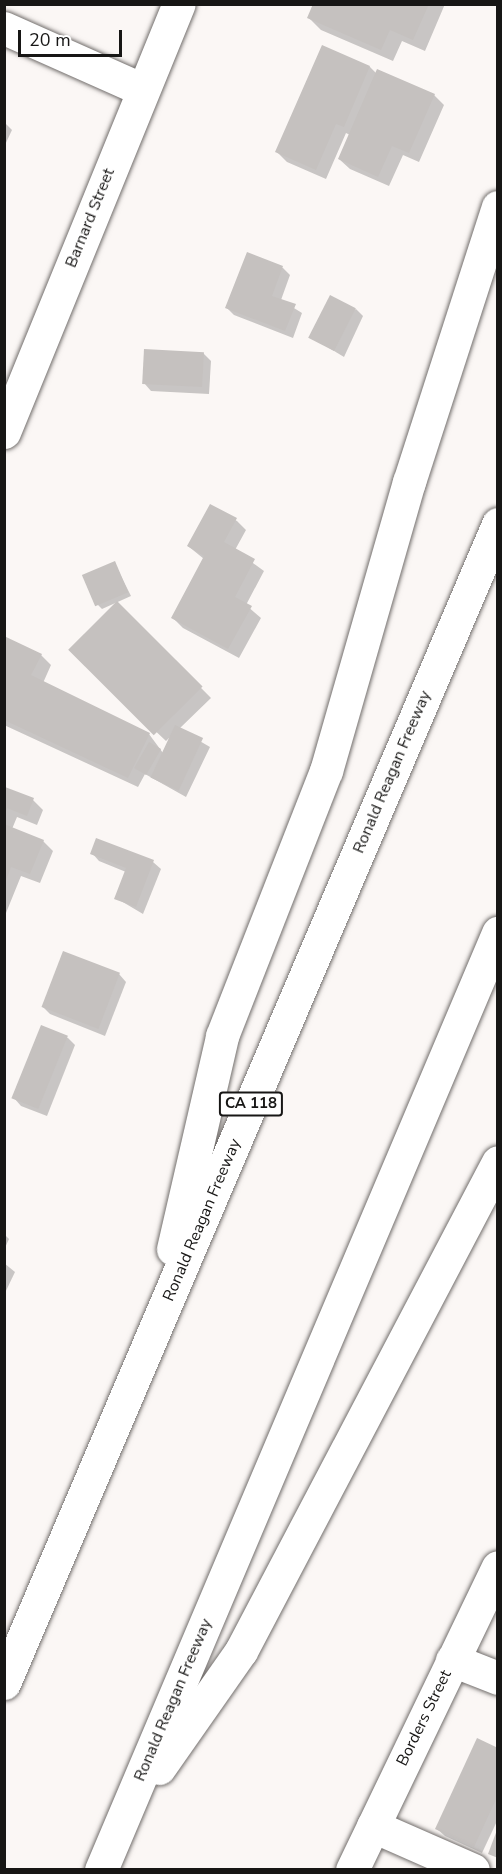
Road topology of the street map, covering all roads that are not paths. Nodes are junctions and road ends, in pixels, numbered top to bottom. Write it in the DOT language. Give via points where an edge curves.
graph roads {
  1 [pos="12,4"];
  2 [pos="179,4"];
  3 [pos="4,22"];
  4 [pos="4,27"];
  5 [pos="141,89"];
  6 [pos="498,207"];
  7 [pos="4,432"];
  8 [pos="498,524"];
  9 [pos="498,933"];
  10 [pos="498,1162"];
  11 [pos="153,1334"];
  12 [pos="498,1566"];
  13 [pos="452,1660"];
  14 [pos="498,1678"];
  15 [pos="4,1683"];
  16 [pos="122,1821"];
  17 [pos="373,1826"];
  18 [pos="101,1869"];
  19 [pos="352,1869"];
  20 [pos="473,1869"];
  1 -- 3 [label="main road"];
  2 -- 5 [label="main road, Barnard Street"];
  4 -- 5 [label="main road"];
  5 -- 7 [label="main road, Barnard Street"];
  6 -- 11 [label="main road" via="409,482 326,771 222,1036"];
  8 -- 11 [label="main road, Ronald Reagan Freeway / CA 118"];
  9 -- 16 [label="main road, Ronald Reagan Freeway"];
  10 -- 16 [label="main road" via="241,1651"];
  11 -- 15 [label="main road, Ronald Reagan Freeway / CA 118"];
  12 -- 13 [label="main road, Borders Street"];
  13 -- 14 [label="main road"];
  13 -- 17 [label="main road, Borders Street"];
  16 -- 18 [label="main road, Ronald Reagan Freeway"];
  17 -- 19 [label="main road, Borders Street"];
  17 -- 20 [label="main road"];
}
